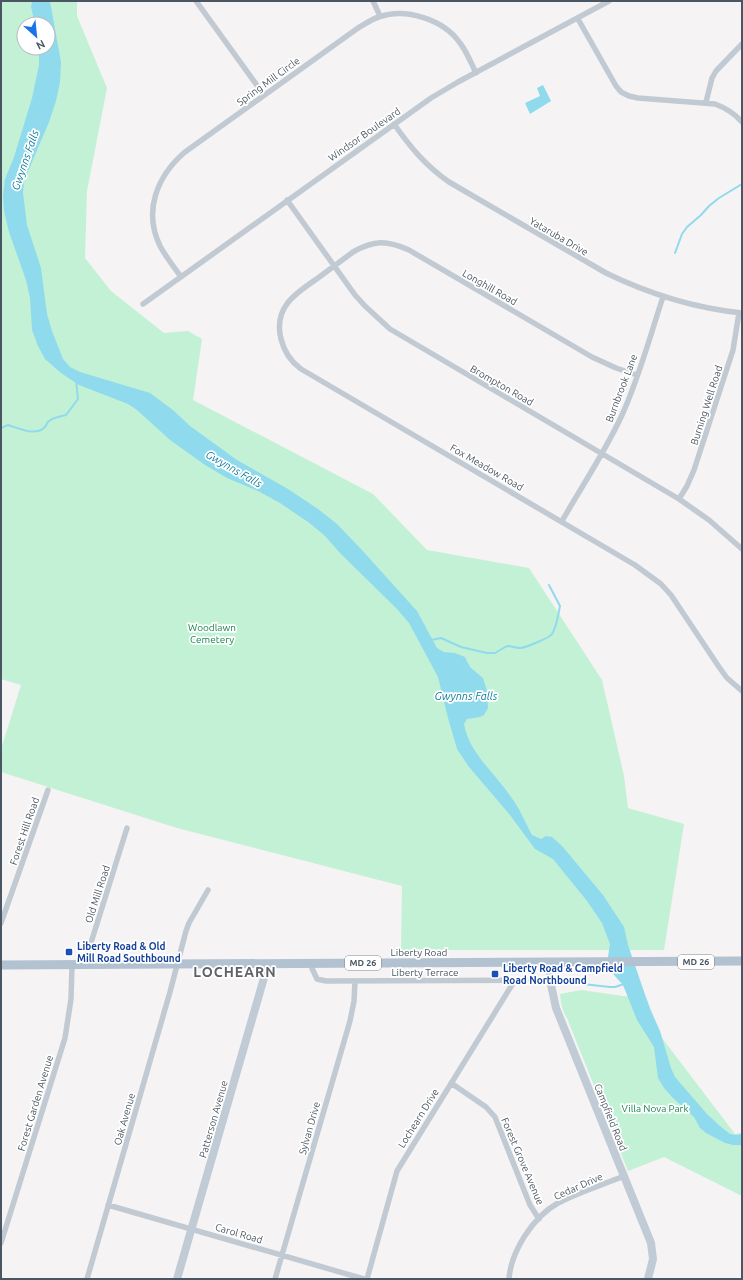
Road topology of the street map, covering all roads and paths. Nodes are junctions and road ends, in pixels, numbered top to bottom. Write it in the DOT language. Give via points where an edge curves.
graph roads {
  1 [pos="196,1"];
  2 [pos="373,1"];
  3 [pos="610,1"];
  4 [pos="380,16"];
  5 [pos="578,18"];
  6 [pos="742,44"];
  7 [pos="476,73"];
  8 [pos="264,95"];
  9 [pos="706,102"];
  10 [pos="742,122"];
  11 [pos="394,124"];
  12 [pos="287,200"];
  13 [pos="334,266"];
  14 [pos="181,277"];
  15 [pos="663,297"];
  16 [pos="143,304"];
  17 [pos="741,313"];
  18 [pos="637,375"];
  19 [pos="602,453"];
  20 [pos="679,499"];
  21 [pos="562,521"];
  22 [pos="742,549"];
  23 [pos="742,691"];
  24 [pos="48,790"];
  25 [pos="127,828"];
  26 [pos="208,890"];
  27 [pos="1,924"];
  28 [pos="742,961"];
  29 [pos="550,963"];
  30 [pos="268,964"];
  31 [pos="310,964"];
  32 [pos="1,965"];
  33 [pos="72,965"];
  34 [pos="84,965"];
  35 [pos="177,965"];
  36 [pos="515,980"];
  37 [pos="550,980"];
  38 [pos="355,981"];
  39 [pos="451,1083"];
  40 [pos="624,1176"];
  41 [pos="108,1205"];
  42 [pos="539,1219"];
  43 [pos="192,1229"];
  44 [pos="1,1243"];
  45 [pos="282,1255"];
  46 [pos="87,1279"];
  47 [pos="177,1279"];
  48 [pos="275,1279"];
  49 [pos="366,1279"];
  50 [pos="509,1279"];
  51 [pos="648,1279"];
  1 -- 8 [label="street"];
  2 -- 4 [label="street"];
  3 -- 5 [label="street, Windsor Boulevard"];
  4 -- 7 [label="street, Spring Mill Circle" via="417,16 442,26 460,42"];
  4 -- 8 [label="street, Spring Mill Circle" via="358,28"];
  5 -- 7 [label="street, Windsor Boulevard"];
  5 -- 9 [label="street" via="621,92 638,98"];
  6 -- 9 [label="street" via="716,71"];
  7 -- 11 [label="street, Windsor Boulevard" via="444,90"];
  8 -- 14 [label="street, Spring Mill Circle" via="185,152 163,176 154,199 153,225 160,246"];
  9 -- 10 [label="street" via="725,107"];
  11 -- 12 [label="street, Windsor Boulevard"];
  11 -- 15 [label="street, Yataruba Drive" via="421,160 449,182 606,273"];
  12 -- 13 [label="street, Brompton Road"];
  12 -- 14 [label="street, Windsor Boulevard"];
  13 -- 18 [label="street, Longhill Road" via="353,252 371,244 399,245 592,357"];
  13 -- 19 [label="street, Brompton Road" via="365,306 390,329"];
  13 -- 21 [label="street, Fox Meadow Road" via="297,292 282,311 279,334 290,359 301,369"];
  14 -- 16 [label="street, Windsor Boulevard"];
  15 -- 17 [label="street, Yataruba Drive" via="702,308"];
  15 -- 18 [label="street, Burnbrook Lane"];
  17 -- 20 [label="street, Burning Well Road" via="732,355 690,478"];
  18 -- 19 [label="street, Burnbrook Lane" via="622,415"];
  19 -- 20 [label="street, Brompton Road"];
  19 -- 21 [label="street, Burnbrook Lane"];
  20 -- 22 [label="street, Brompton Road" via="709,520"];
  21 -- 23 [label="street, Fox Meadow Road" via="635,564 661,584 680,607 727,678"];
  24 -- 27 [label="street, Forest Hill Road"];
  25 -- 34 [label="street, Old Mill Road"];
  26 -- 35 [label="street, Oak Avenue" via="189,923"];
  28 -- 29 [label="main road, Liberty Road / MD 26"];
  29 -- 31 [label="main road, Liberty Road / MD 26"];
  29 -- 37 [label="street, Campfield Road"];
  30 -- 31 [label="main road, Liberty Road / MD 26"];
  30 -- 35 [label="main road, Liberty Road / MD 26"];
  30 -- 43 [label="street, Patterson Avenue"];
  31 -- 38 [label="street, Liberty Terrace" via="315,976 321,980"];
  32 -- 33 [label="main road, Liberty Road / MD 26"];
  33 -- 34 [label="main road, Liberty Road / MD 26"];
  33 -- 44 [label="street, Forest Garden Avenue" via="65,1038"];
  34 -- 35 [label="main road, Liberty Road / MD 26"];
  35 -- 41 [label="street, Oak Avenue"];
  36 -- 37 [label="street, Liberty Terrace"];
  36 -- 38 [label="street, Liberty Terrace"];
  36 -- 39 [label="street, Lochearn Drive"];
  37 -- 40 [label="street, Campfield Road" via="556,1008"];
  38 -- 45 [label="street, Sylvan Drive" via="350,1021"];
  39 -- 42 [label="street, Forest Grove Avenue" via="486,1106 495,1117 530,1205"];
  39 -- 49 [label="street, Lochearn Drive" via="397,1171"];
  40 -- 42 [label="street, Cedar Drive" via="558,1204"];
  40 -- 51 [label="street, Campfield Road" via="653,1250"];
  41 -- 43 [label="street, Carol Road"];
  41 -- 46 [label="street, Oak Avenue"];
  42 -- 50 [label="street, Cedar Drive" via="521,1242 511,1266"];
  43 -- 45 [label="street, Carol Road"];
  43 -- 47 [label="street, Patterson Avenue"];
  45 -- 48 [label="street, Sylvan Drive"];
  45 -- 49 [label="street, Carol Road"];
}
